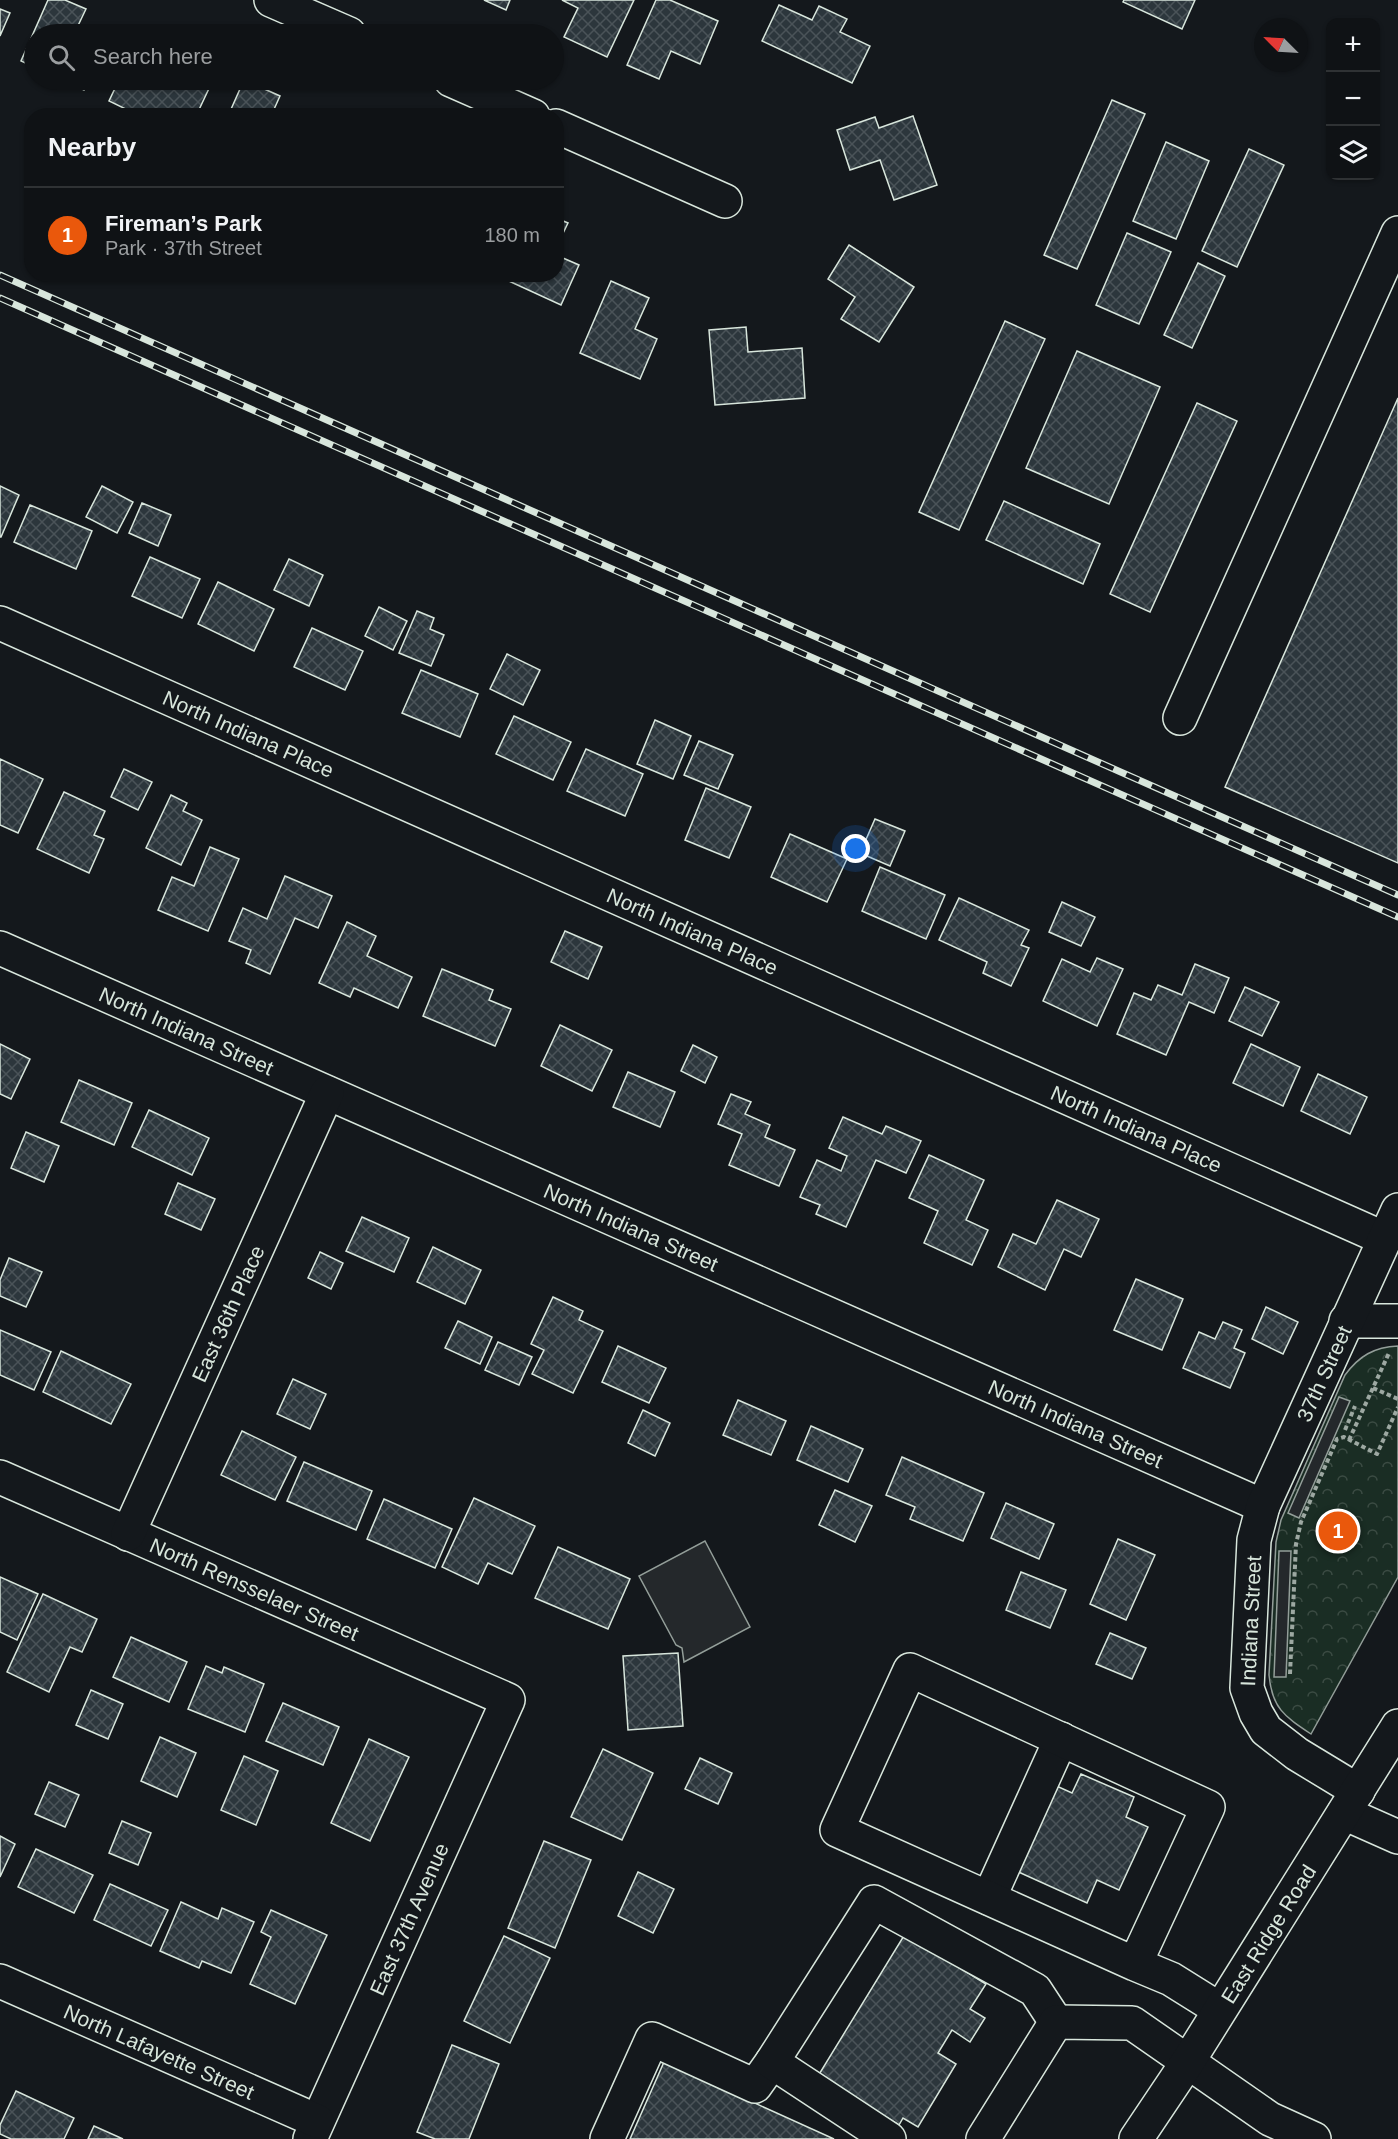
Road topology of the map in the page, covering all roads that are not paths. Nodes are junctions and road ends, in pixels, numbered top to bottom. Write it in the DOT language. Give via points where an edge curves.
graph roads {
  1 [pos="271,0"];
  2 [pos="326,24"];
  3 [pos="474,90"];
  4 [pos="514,108"];
  5 [pos="564,130"];
  6 [pos="725,201"];
  7 [pos="1398,233"];
  8 [pos="0,623"];
  9 [pos="1180,718"];
  10 [pos="0,948"];
  11 [pos="327,1093"];
  12 [pos="1391,1224"];
  13 [pos="1346,1321"];
  14 [pos="1395,1333"];
  15 [pos="0,1477"];
  16 [pos="1263,1506"];
  17 [pos="128,1534"];
  18 [pos="508,1700"];
  19 [pos="1398,1726"];
  20 [pos="1061,1739"];
  21 [pos="1351,1802"];
  22 [pos="1398,1837"];
  23 [pos="989,1898"];
  24 [pos="1135,1964"];
  25 [pos="0,1981"];
  26 [pos="1219,2009"];
  27 [pos="1056,2022"];
  28 [pos="772,2062"];
  29 [pos="1187,2063"];
  30 [pos="1266,2129"];
  31 [pos="314,2130"];
  32 [pos="1142,2137"];
  33 [pos="607,2139"];
  34 [pos="889,2139"];
  35 [pos="982,2139"];
  36 [pos="1314,2139"];
  1 -- 2 [label="street"];
  3 -- 4 [label="street"];
  5 -- 6 [label="street"];
  7 -- 9 [label="street"];
  8 -- 12 [label="street, North Indiana Place"];
  10 -- 11 [label="street, North Indiana Street"];
  11 -- 16 [label="street, North Indiana Street"];
  11 -- 17 [label="street, East 36th Place"];
  12 -- 13 [label="street, 37th Street"];
  13 -- 14 [label="street"];
  13 -- 16 [label="street, 37th Street"];
  15 -- 17 [label="street, North Rensselaer Street"];
  16 -- 21 [label="street, Indiana Street" via="1254,1540 1247,1688 1266,1730"];
  17 -- 18 [label="street, North Rensselaer Street"];
  18 -- 31 [label="street, East 37th Avenue"];
  19 -- 21 [label="street, East Ridge Road"];
  20 -- 23 [label="street"];
  20 -- 23 [label="street" via="910,1670 837,1830"];
  20 -- 24 [label="street" via="1208,1807"];
  21 -- 22 [label="street, Indiana Street"];
  21 -- 26 [label="street, East Ridge Road"];
  23 -- 24 [label="street"];
  24 -- 26 [label="street" via="1171,1979"];
  25 -- 31 [label="street, North Lafayette Street"];
  26 -- 29 [label="street, East Ridge Road"];
  27 -- 28 [label="street" via="1035,1990 874,1902"];
  27 -- 29 [label="street" via="1132,2023"];
  27 -- 35 [label="street"];
  28 -- 33 [label="street" via="755,2086 652,2039"];
  28 -- 34 [label="street"];
  29 -- 30 [label="street"];
  29 -- 32 [label="street, East Ridge Road"];
  30 -- 36 [label="street"];
}
